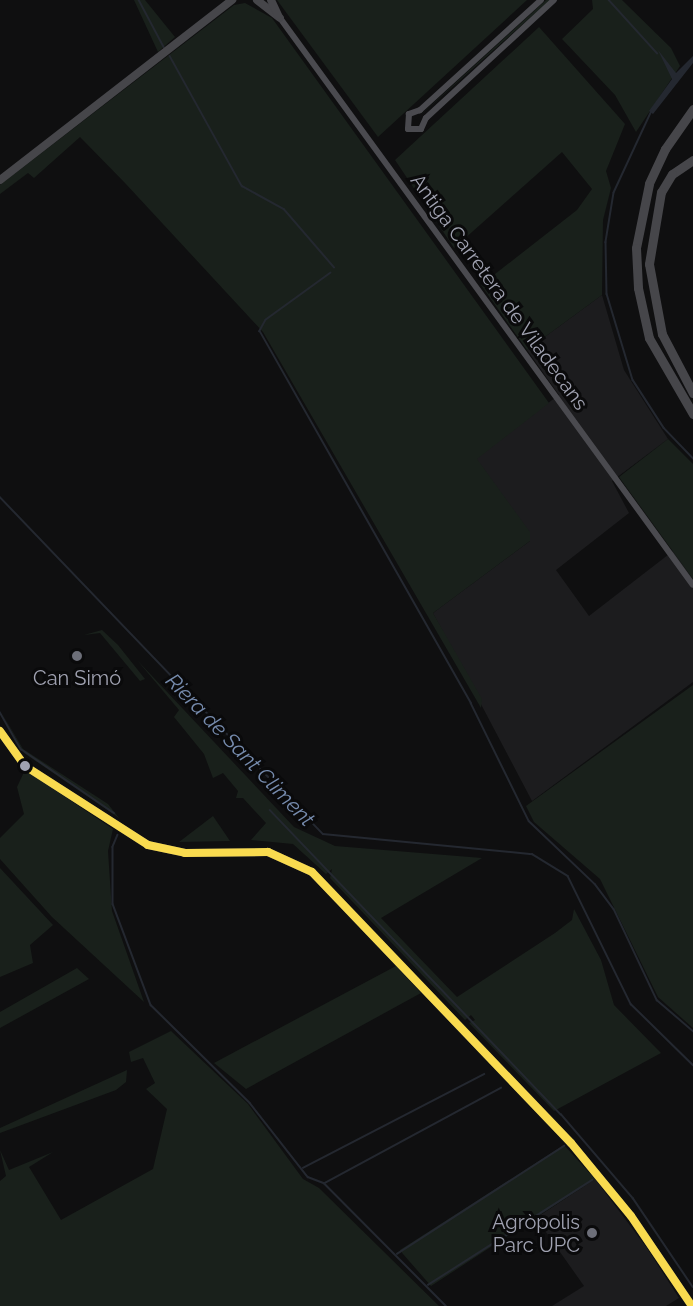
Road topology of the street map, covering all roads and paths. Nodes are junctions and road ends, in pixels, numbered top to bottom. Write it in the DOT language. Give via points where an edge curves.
graph roads {
  1 [pos="232,0"];
  2 [pos="257,0"];
  3 [pos="271,0"];
  4 [pos="541,0"];
  5 [pos="555,0"];
  6 [pos="280,18"];
  7 [pos="693,109"];
  8 [pos="693,160"];
  9 [pos="0,180"];
  10 [pos="693,393"];
  11 [pos="693,414"];
  12 [pos="693,585"];
  13 [pos="0,731"];
  14 [pos="692,1306"];
  1 -- 9 [label="main road"];
  2 -- 6 [label="main road"];
  3 -- 6 [label="main road"];
  4 -- 5 [label="street" via="420,110 409,114 407,127 421,129 426,118"];
  6 -- 12 [label="street, Antiga Carretera de Viladecans"];
  7 -- 11 [label="highway" via="649,184 636,248 638,288 649,338"];
  8 -- 10 [label="highway" via="672,174 661,192 649,264 662,333"];
  13 -- 14 [label="main road" via="18,758 154,848 185,853 260,850 312,872 571,1143 631,1216"];
}
